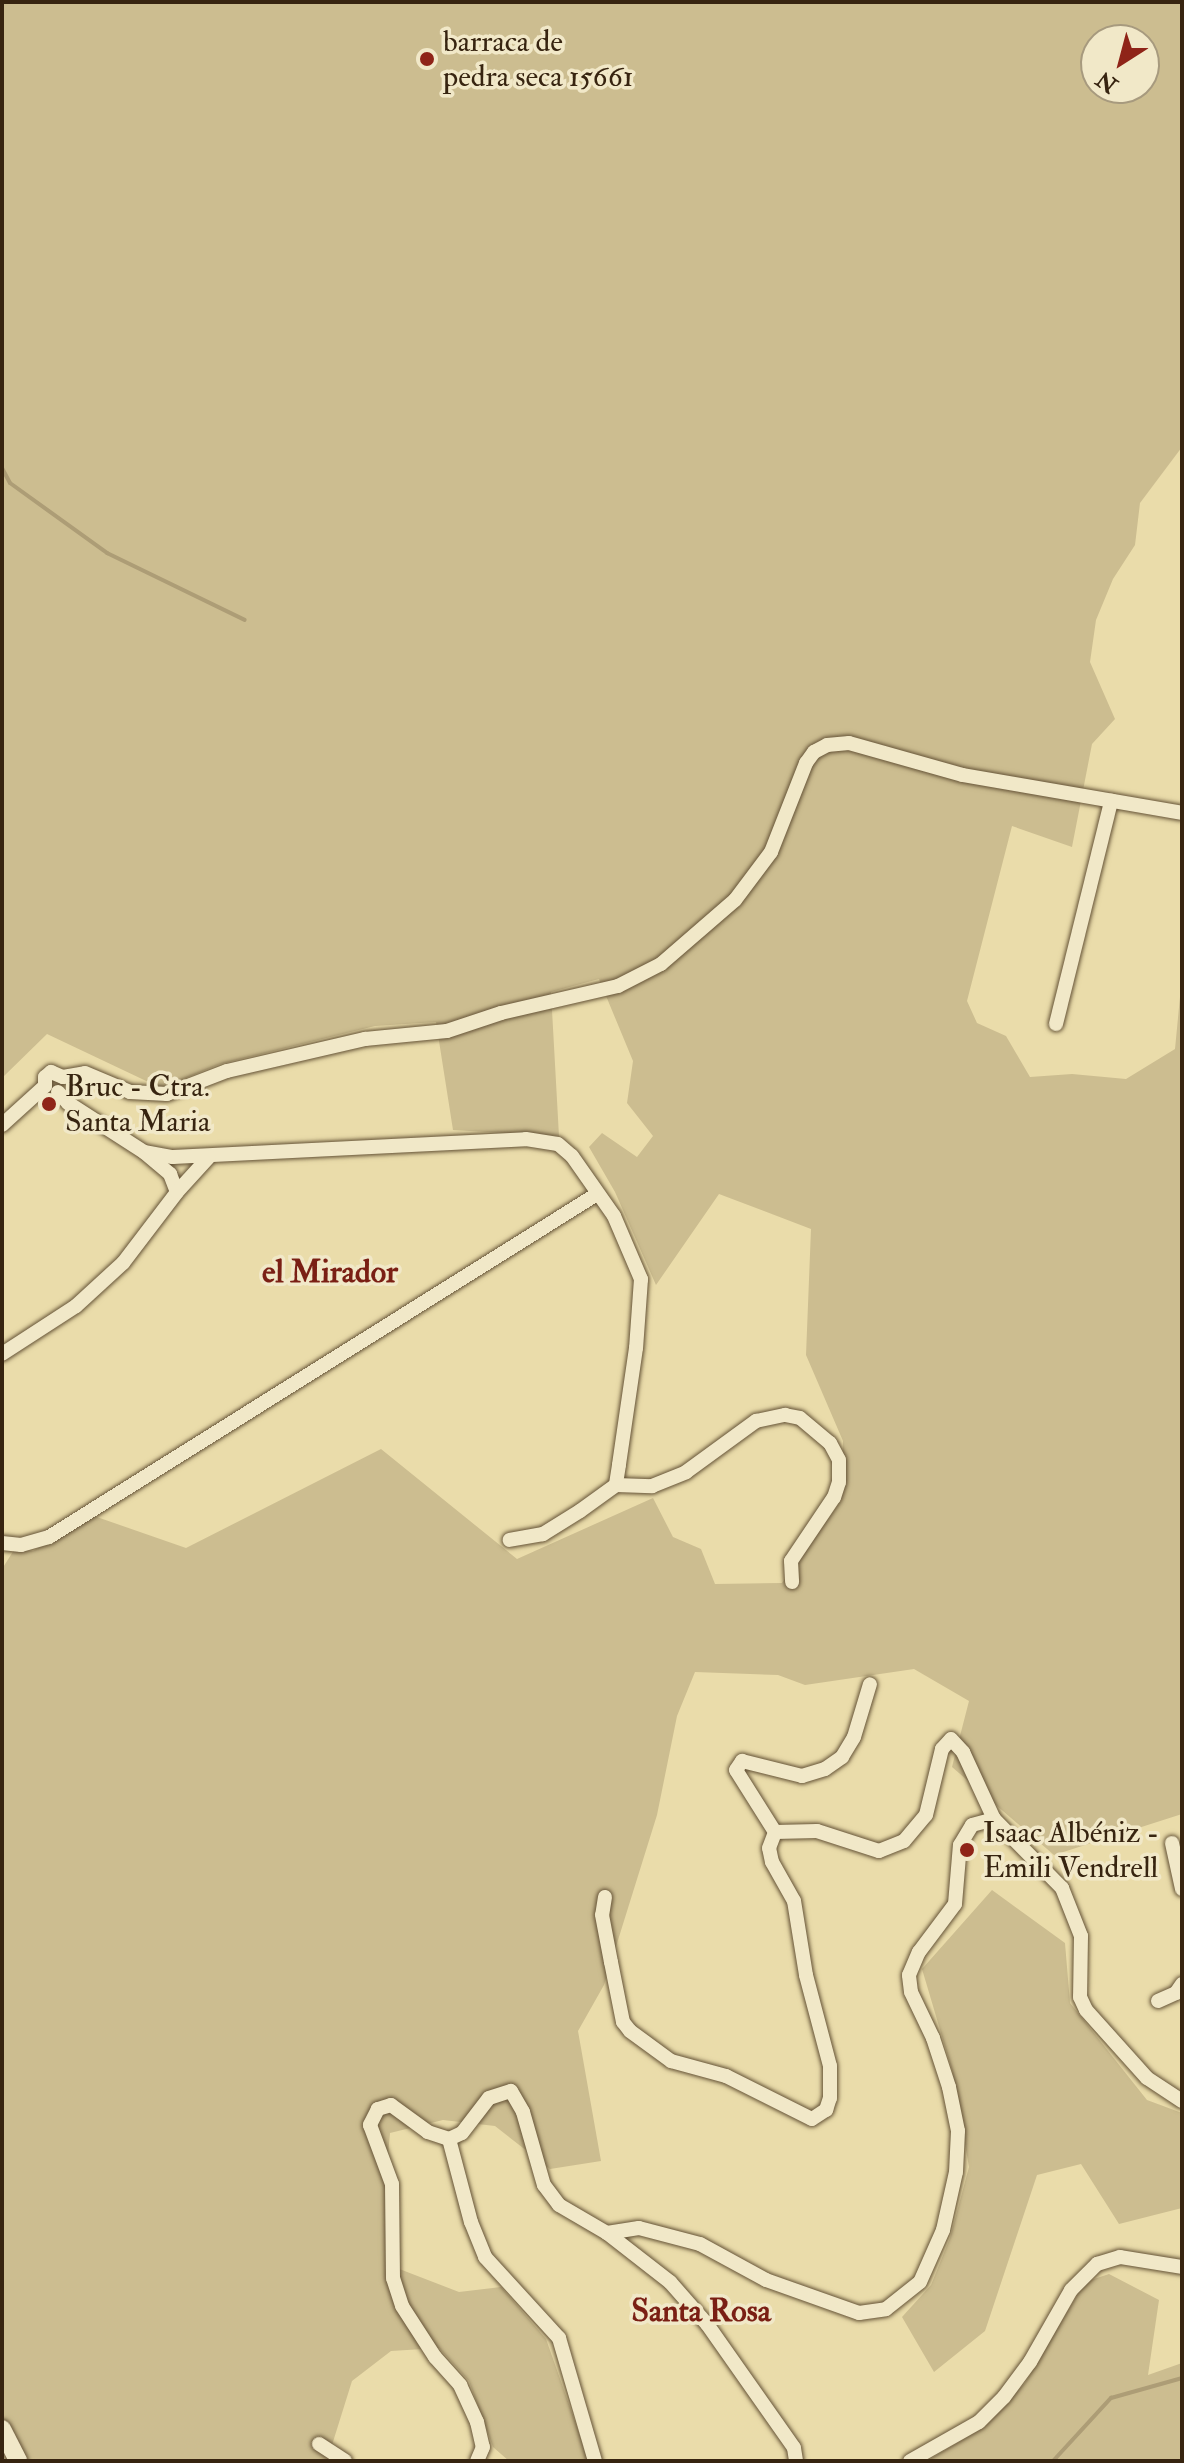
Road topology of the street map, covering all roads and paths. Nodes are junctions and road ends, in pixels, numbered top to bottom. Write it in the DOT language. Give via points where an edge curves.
graph roads {
  1 [pos="1111,801"];
  2 [pos="1182,813"];
  3 [pos="1056,1024"];
  4 [pos="55,1085"];
  5 [pos="2,1125"];
  6 [pos="144,1152"];
  7 [pos="209,1157"];
  8 [pos="177,1192"];
  9 [pos="597,1194"];
  10 [pos="2,1354"];
  11 [pos="616,1485"];
  12 [pos="510,1540"];
  13 [pos="2,1543"];
  14 [pos="792,1582"];
  15 [pos="870,1684"];
  16 [pos="994,1819"];
  17 [pos="775,1832"];
  18 [pos="1172,1843"];
  19 [pos="1182,1889"];
  20 [pos="605,1897"];
  21 [pos="1182,1984"];
  22 [pos="1158,2001"];
  23 [pos="1182,2101"];
  24 [pos="449,2139"];
  25 [pos="607,2233"];
  26 [pos="1182,2267"];
  27 [pos="2,2429"];
  28 [pos="319,2444"];
  29 [pos="18,2461"];
  30 [pos="345,2461"];
  31 [pos="477,2461"];
  32 [pos="595,2461"];
  33 [pos="796,2461"];
  34 [pos="910,2461"];
  1 -- 2 [label="street"];
  1 -- 3 [label="street"];
  1 -- 4 [label="street" via="963,775 849,743 827,745 806,763 771,852 735,900 661,964 618,986 447,1031 365,1039 242,1067 167,1094 130,1092 85,1073"];
  4 -- 5 [label="street"];
  4 -- 6 [label="street" via="68,1103"];
  6 -- 7 [label="street"];
  6 -- 8 [label="street" via="170,1174"];
  7 -- 8 [label="street"];
  7 -- 9 [label="street" via="526,1139 558,1144 587,1173"];
  8 -- 10 [label="street" via="123,1263 76,1306"];
  9 -- 11 [label="street" via="614,1216 641,1279"];
  9 -- 13 [label="street" via="49,1537 21,1545"];
  11 -- 12 [label="street" via="543,1534"];
  11 -- 14 [label="street" via="652,1486 686,1472 756,1421 785,1415 800,1418 830,1443 839,1460 839,1482 791,1561"];
  15 -- 17 [label="street" via="854,1737 842,1757 825,1769 802,1776 742,1761 736,1770"];
  16 -- 17 [label="street" via="963,1752 951,1739 942,1749 926,1815 904,1841 879,1851 817,1831"];
  16 -- 23 [label="street" via="1062,1888 1081,1936 1080,1997 1086,2010 1147,2078"];
  16 -- 25 [label="street" via="972,1825 960,1845 955,1904 919,1952 909,1975 945,2075 958,2131 956,2172 943,2230 920,2282 886,2309 859,2313 766,2280 700,2244 639,2228"];
  17 -- 20 [label="street" via="769,1848 772,1862 794,1901 806,1975 830,2066 826,2110 812,2119 726,2076 671,2061 630,2031 623,2022 602,1915"];
  18 -- 19 [label="street"];
  21 -- 22 [label="street"];
  24 -- 25 [label="street" via="462,2133 489,2098 511,2091 523,2112 544,2185 559,2205"];
  24 -- 31 [label="street" via="428,2132 391,2105 378,2109 370,2125 392,2184 397,2292 435,2357 460,2385 483,2447"];
  24 -- 32 [label="street" via="485,2257 559,2338"];
  25 -- 33 [label="street" via="670,2282 707,2324 794,2448"];
  26 -- 34 [label="street" via="1120,2257 1097,2264 1071,2290 1004,2397 979,2422"];
  27 -- 29 [label="street"];
  28 -- 30 [label="street"];
}
